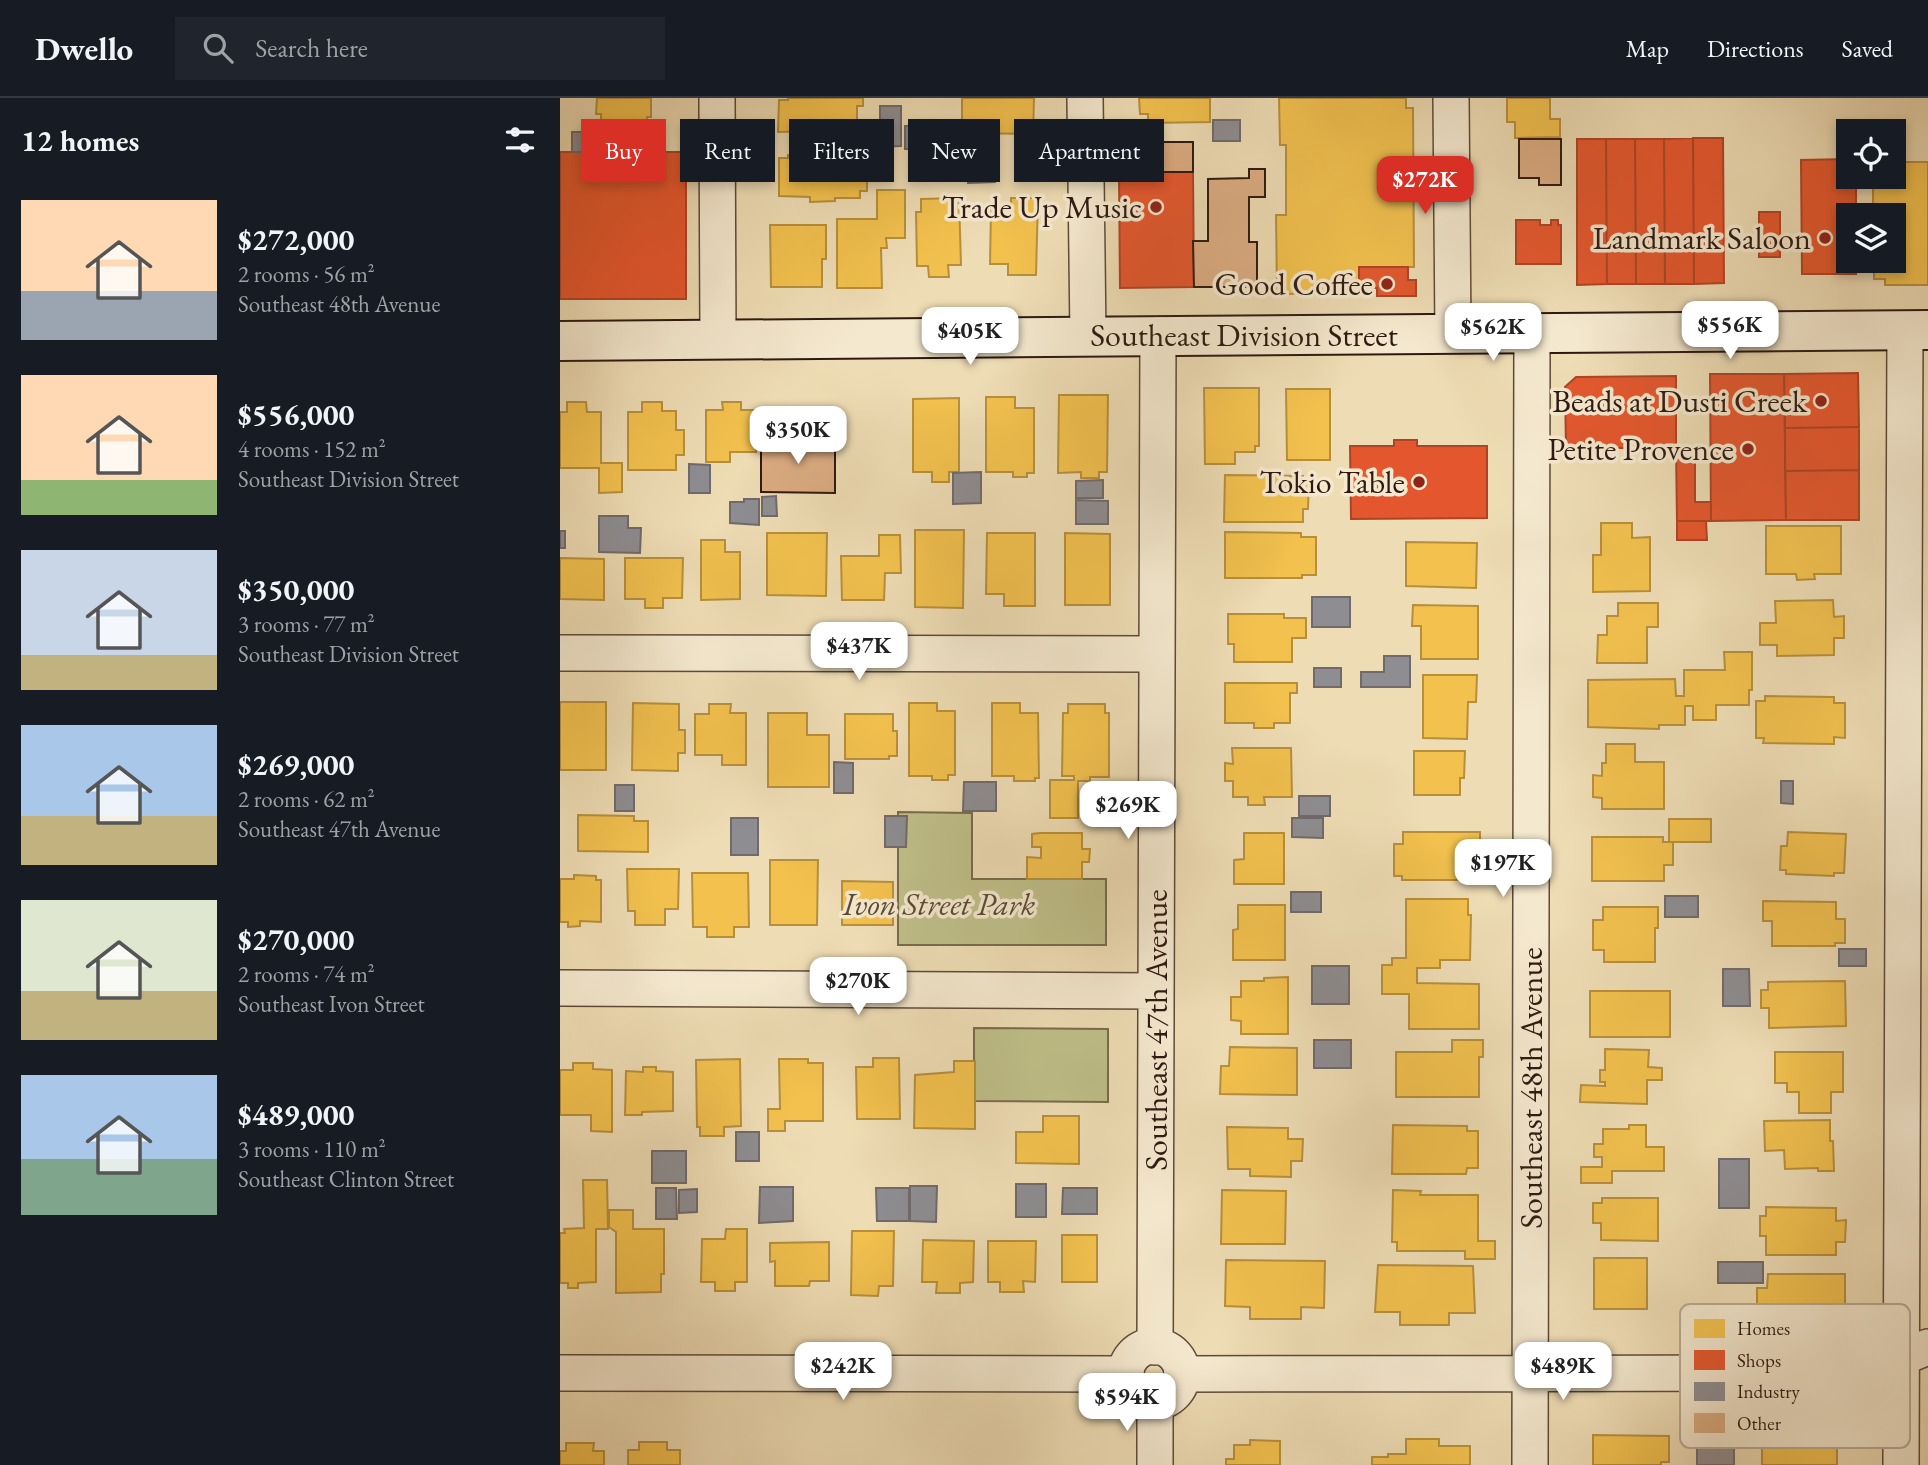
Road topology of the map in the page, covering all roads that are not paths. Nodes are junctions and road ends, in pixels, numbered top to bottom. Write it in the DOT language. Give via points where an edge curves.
graph roads {
  1 [pos="717,98"];
  2 [pos="1085,98"];
  3 [pos="1451,98"];
  4 [pos="1917,330"];
  5 [pos="1532,333"];
  6 [pos="1453,334"];
  7 [pos="1158,335"];
  8 [pos="1088,336"];
  9 [pos="718,340"];
  10 [pos="560,341"];
  11 [pos="560,653"];
  12 [pos="1157,654"];
  13 [pos="1915,839"];
  14 [pos="560,988"];
  15 [pos="1156,990"];
  16 [pos="1155,1346"];
  17 [pos="1914,1353"];
  18 [pos="560,1373"];
  19 [pos="1126,1374"];
  20 [pos="1182,1374"];
  21 [pos="1530,1374"];
  22 [pos="1680,1374"];
  23 [pos="1910,1385"];
  24 [pos="1155,1402"];
  25 [pos="1155,1465"];
  26 [pos="1530,1465"];
  1 -- 9 [label="street"];
  2 -- 8 [label="street"];
  3 -- 6 [label="street"];
  4 -- 5 [label="main road, Southeast Division Street"];
  4 -- 13 [label="street"];
  5 -- 6 [label="main road, Southeast Division Street"];
  5 -- 21 [label="street, Southeast 48th Avenue"];
  6 -- 7 [label="main road, Southeast Division Street"];
  7 -- 8 [label="main road, Southeast Division Street"];
  7 -- 12 [label="street, Southeast 47th Avenue"];
  8 -- 9 [label="main road, Southeast Division Street"];
  9 -- 10 [label="main road, Southeast Division Street"];
  11 -- 12 [label="street"];
  12 -- 15 [label="street, Southeast 47th Avenue"];
  13 -- 17 [label="street"];
  14 -- 15 [label="street"];
  15 -- 16 [label="street, Southeast 47th Avenue"];
  16 -- 19 [label="street" via="1134,1354"];
  16 -- 20 [label="street" via="1175,1356"];
  17 -- 23 [label="street"];
  18 -- 19 [label="street"];
  19 -- 24 [label="street" via="1136,1395"];
  20 -- 21 [label="street"];
  20 -- 24 [label="street" via="1174,1394"];
  21 -- 22 [label="street"];
  21 -- 26 [label="street, Southeast 48th Avenue"];
  24 -- 25 [label="street"];
}
